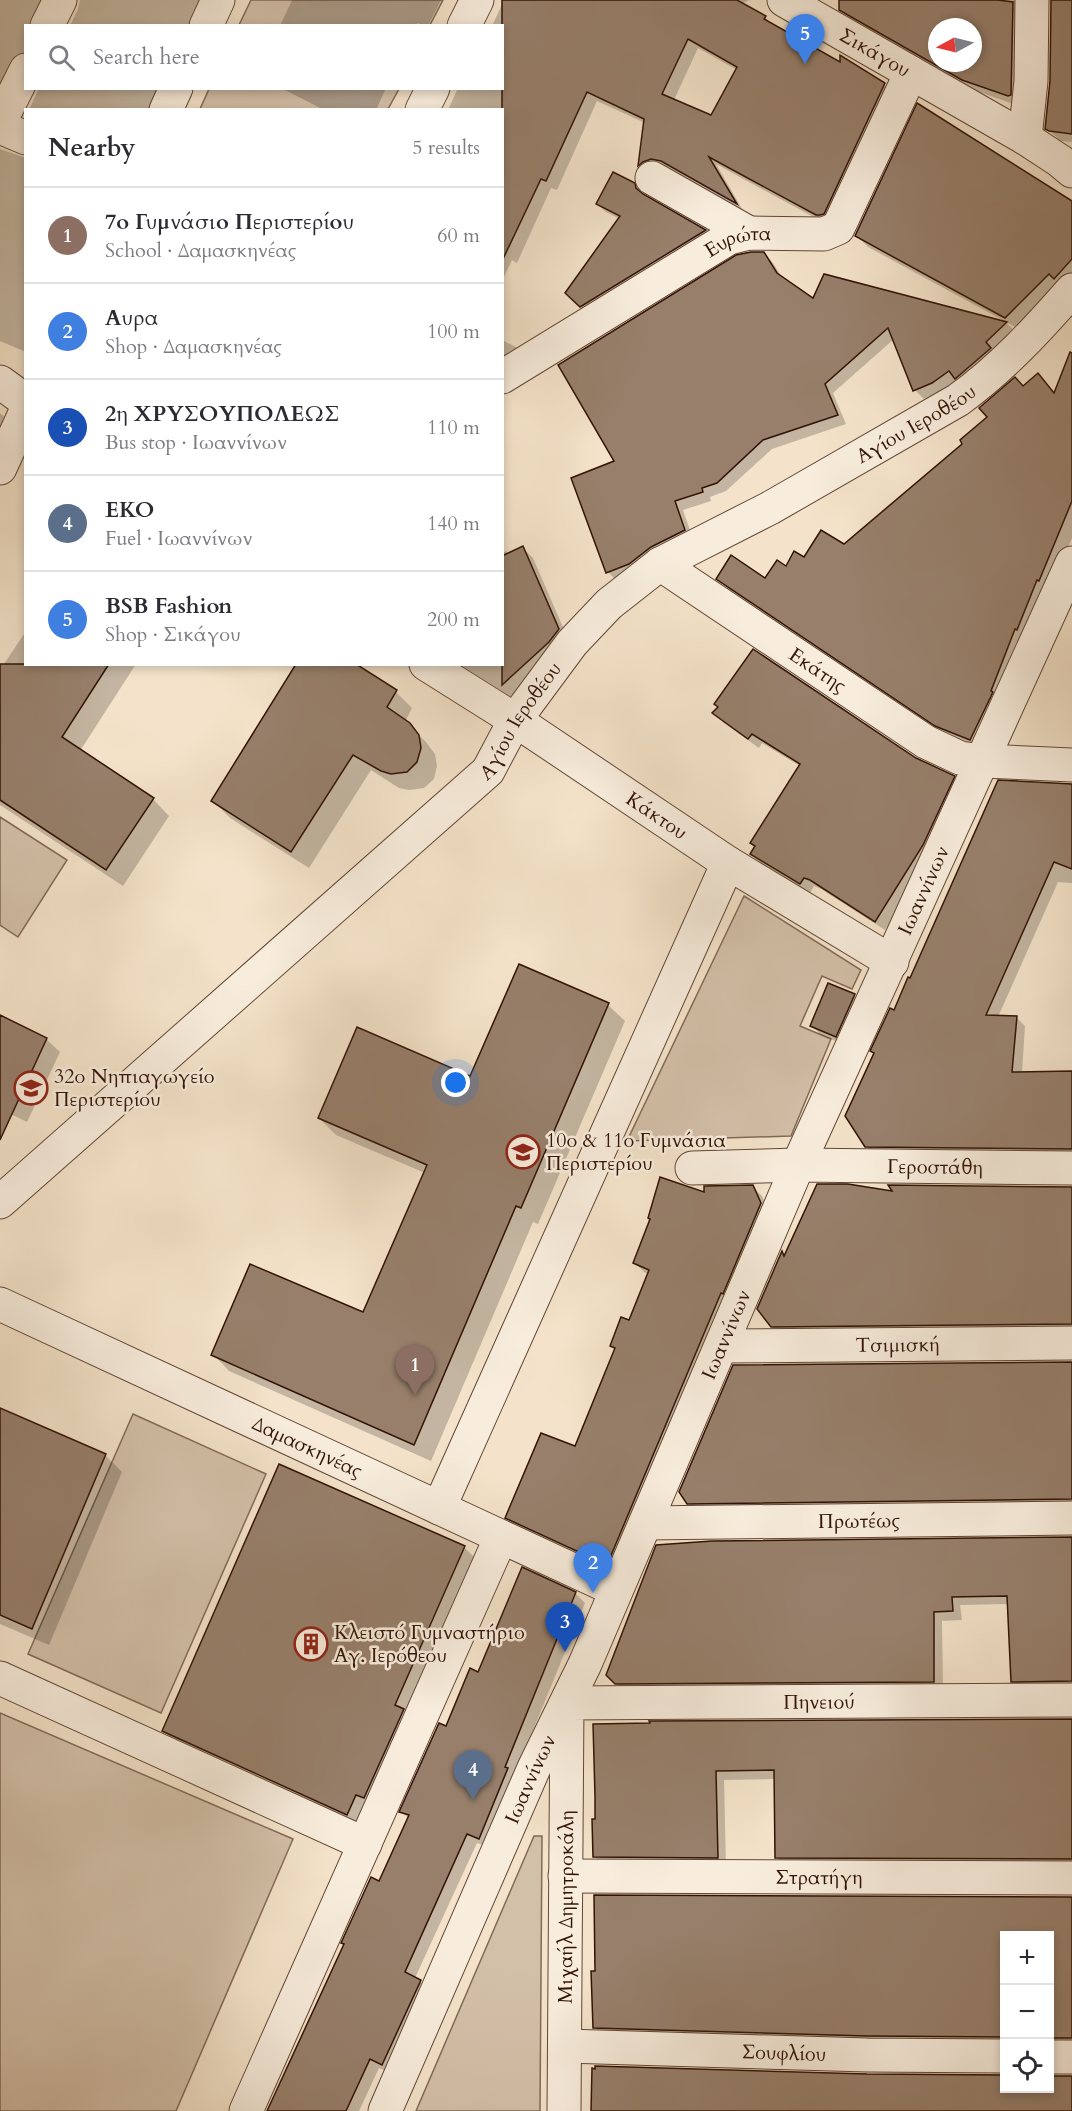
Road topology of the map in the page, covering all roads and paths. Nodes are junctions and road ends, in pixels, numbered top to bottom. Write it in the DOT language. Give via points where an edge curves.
graph roads {
  1 [pos="60,0"];
  2 [pos="218,0"];
  3 [pos="477,0"];
  4 [pos="784,0"];
  5 [pos="1032,0"];
  6 [pos="817,9"];
  7 [pos="48,24"];
  8 [pos="207,24"];
  9 [pos="465,24"];
  10 [pos="911,73"];
  11 [pos="24,74"];
  12 [pos="175,90"];
  13 [pos="432,90"];
  14 [pos="167,108"];
  15 [pos="423,108"];
  16 [pos="0,122"];
  17 [pos="0,127"];
  18 [pos="24,137"];
  19 [pos="1025,138"];
  20 [pos="1068,166"];
  21 [pos="652,178"];
  22 [pos="749,232"];
  23 [pos="1072,290"];
  24 [pos="504,376"];
  25 [pos="0,382"];
  26 [pos="24,400"];
  27 [pos="24,415"];
  28 [pos="0,468"];
  29 [pos="1072,563"];
  30 [pos="660,564"];
  31 [pos="429,666"];
  32 [pos="515,720"];
  33 [pos="983,761"];
  34 [pos="1072,765"];
  35 [pos="728,863"];
  36 [pos="892,962"];
  37 [pos="798,1165"];
  38 [pos="1072,1167"];
  39 [pos="692,1168"];
  40 [pos="0,1202"];
  41 [pos="0,1304"];
  42 [pos="1072,1343"];
  43 [pos="722,1346"];
  44 [pos="439,1508"];
  45 [pos="1072,1518"];
  46 [pos="646,1523"];
  47 [pos="501,1537"];
  48 [pos="616,1590"];
  49 [pos="0,1678"];
  50 [pos="1072,1700"];
  51 [pos="567,1703"];
  52 [pos="364,1844"];
  53 [pos="565,1876"];
  54 [pos="1072,1878"];
  55 [pos="565,2046"];
  56 [pos="1000,2056"];
  57 [pos="1054,2056"];
  58 [pos="1072,2057"];
  59 [pos="246,2111"];
  60 [pos="385,2111"];
  61 [pos="564,2111"];
  1 -- 7 [label="street"];
  2 -- 8 [label="street"];
  3 -- 9 [label="street"];
  4 -- 6 [label="street, Σικάγου"];
  5 -- 19 [label="street" via="1031,81"];
  6 -- 10 [label="street, Σικάγου"];
  10 -- 19 [label="street, Σικάγου"];
  10 -- 22 [label="street, Ευρώτα" via="838,228 824,234"];
  11 -- 16 [label="street"];
  12 -- 14 [label="street"];
  13 -- 15 [label="street"];
  17 -- 18 [label="street"];
  19 -- 20 [label="street, Σικάγου"];
  21 -- 22 [label="street"];
  22 -- 24 [label="street, Ευρώτα" via="729,238"];
  23 -- 30 [label="street, Αγίου Ιεροθέου" via="1035,332 958,400 770,508"];
  25 -- 26 [label="street"];
  27 -- 28 [label="street"];
  29 -- 33 [label="street, Ιωαννίνων"];
  30 -- 32 [label="street, Αγίου Ιεροθέου" via="609,604 572,643"];
  30 -- 33 [label="street, Εκάτης" via="926,742 960,758"];
  31 -- 32 [label="street, Κάκτου"];
  32 -- 35 [label="street, Κάκτου"];
  32 -- 40 [label="street, Αγίου Ιεροθέου" via="488,771"];
  33 -- 34 [label="street, Εκάτης"];
  33 -- 36 [label="street, Ιωαννίνων"];
  35 -- 36 [label="street, Κάκτου"];
  35 -- 44 [label="street"];
  36 -- 37 [label="street, Ιωαννίνων"];
  37 -- 38 [label="street, Γεροστάθη"];
  37 -- 39 [label="street, Γεροστάθη"];
  37 -- 43 [label="street, Ιωαννίνων"];
  41 -- 44 [label="street, Δαμασκηνέας"];
  42 -- 43 [label="street, Τσιμισκή"];
  43 -- 46 [label="street, Ιωαννίνων"];
  44 -- 47 [label="street, Δαμασκηνέας"];
  45 -- 46 [label="street, Πρωτέως"];
  46 -- 48 [label="street, Ιωαννίνων"];
  47 -- 48 [label="street, Δαμασκηνέας"];
  47 -- 52 [label="street"];
  48 -- 51 [label="street, Ιωαννίνων"];
  49 -- 52 [label="street"];
  50 -- 51 [label="street, Πηνειού"];
  51 -- 53 [label="street, Μιχαήλ Δημητροκάλη"];
  51 -- 60 [label="street, Ιωαννίνων" via="525,1789"];
  52 -- 59 [label="street"];
  53 -- 54 [label="street, Στρατήγη"];
  53 -- 55 [label="street, Μιχαήλ Δημητροκάλη"];
  55 -- 56 [label="street, Σουφλίου"];
  55 -- 61 [label="street, Μιχαήλ Δημητροκάλη"];
  57 -- 58 [label="street"];
}
